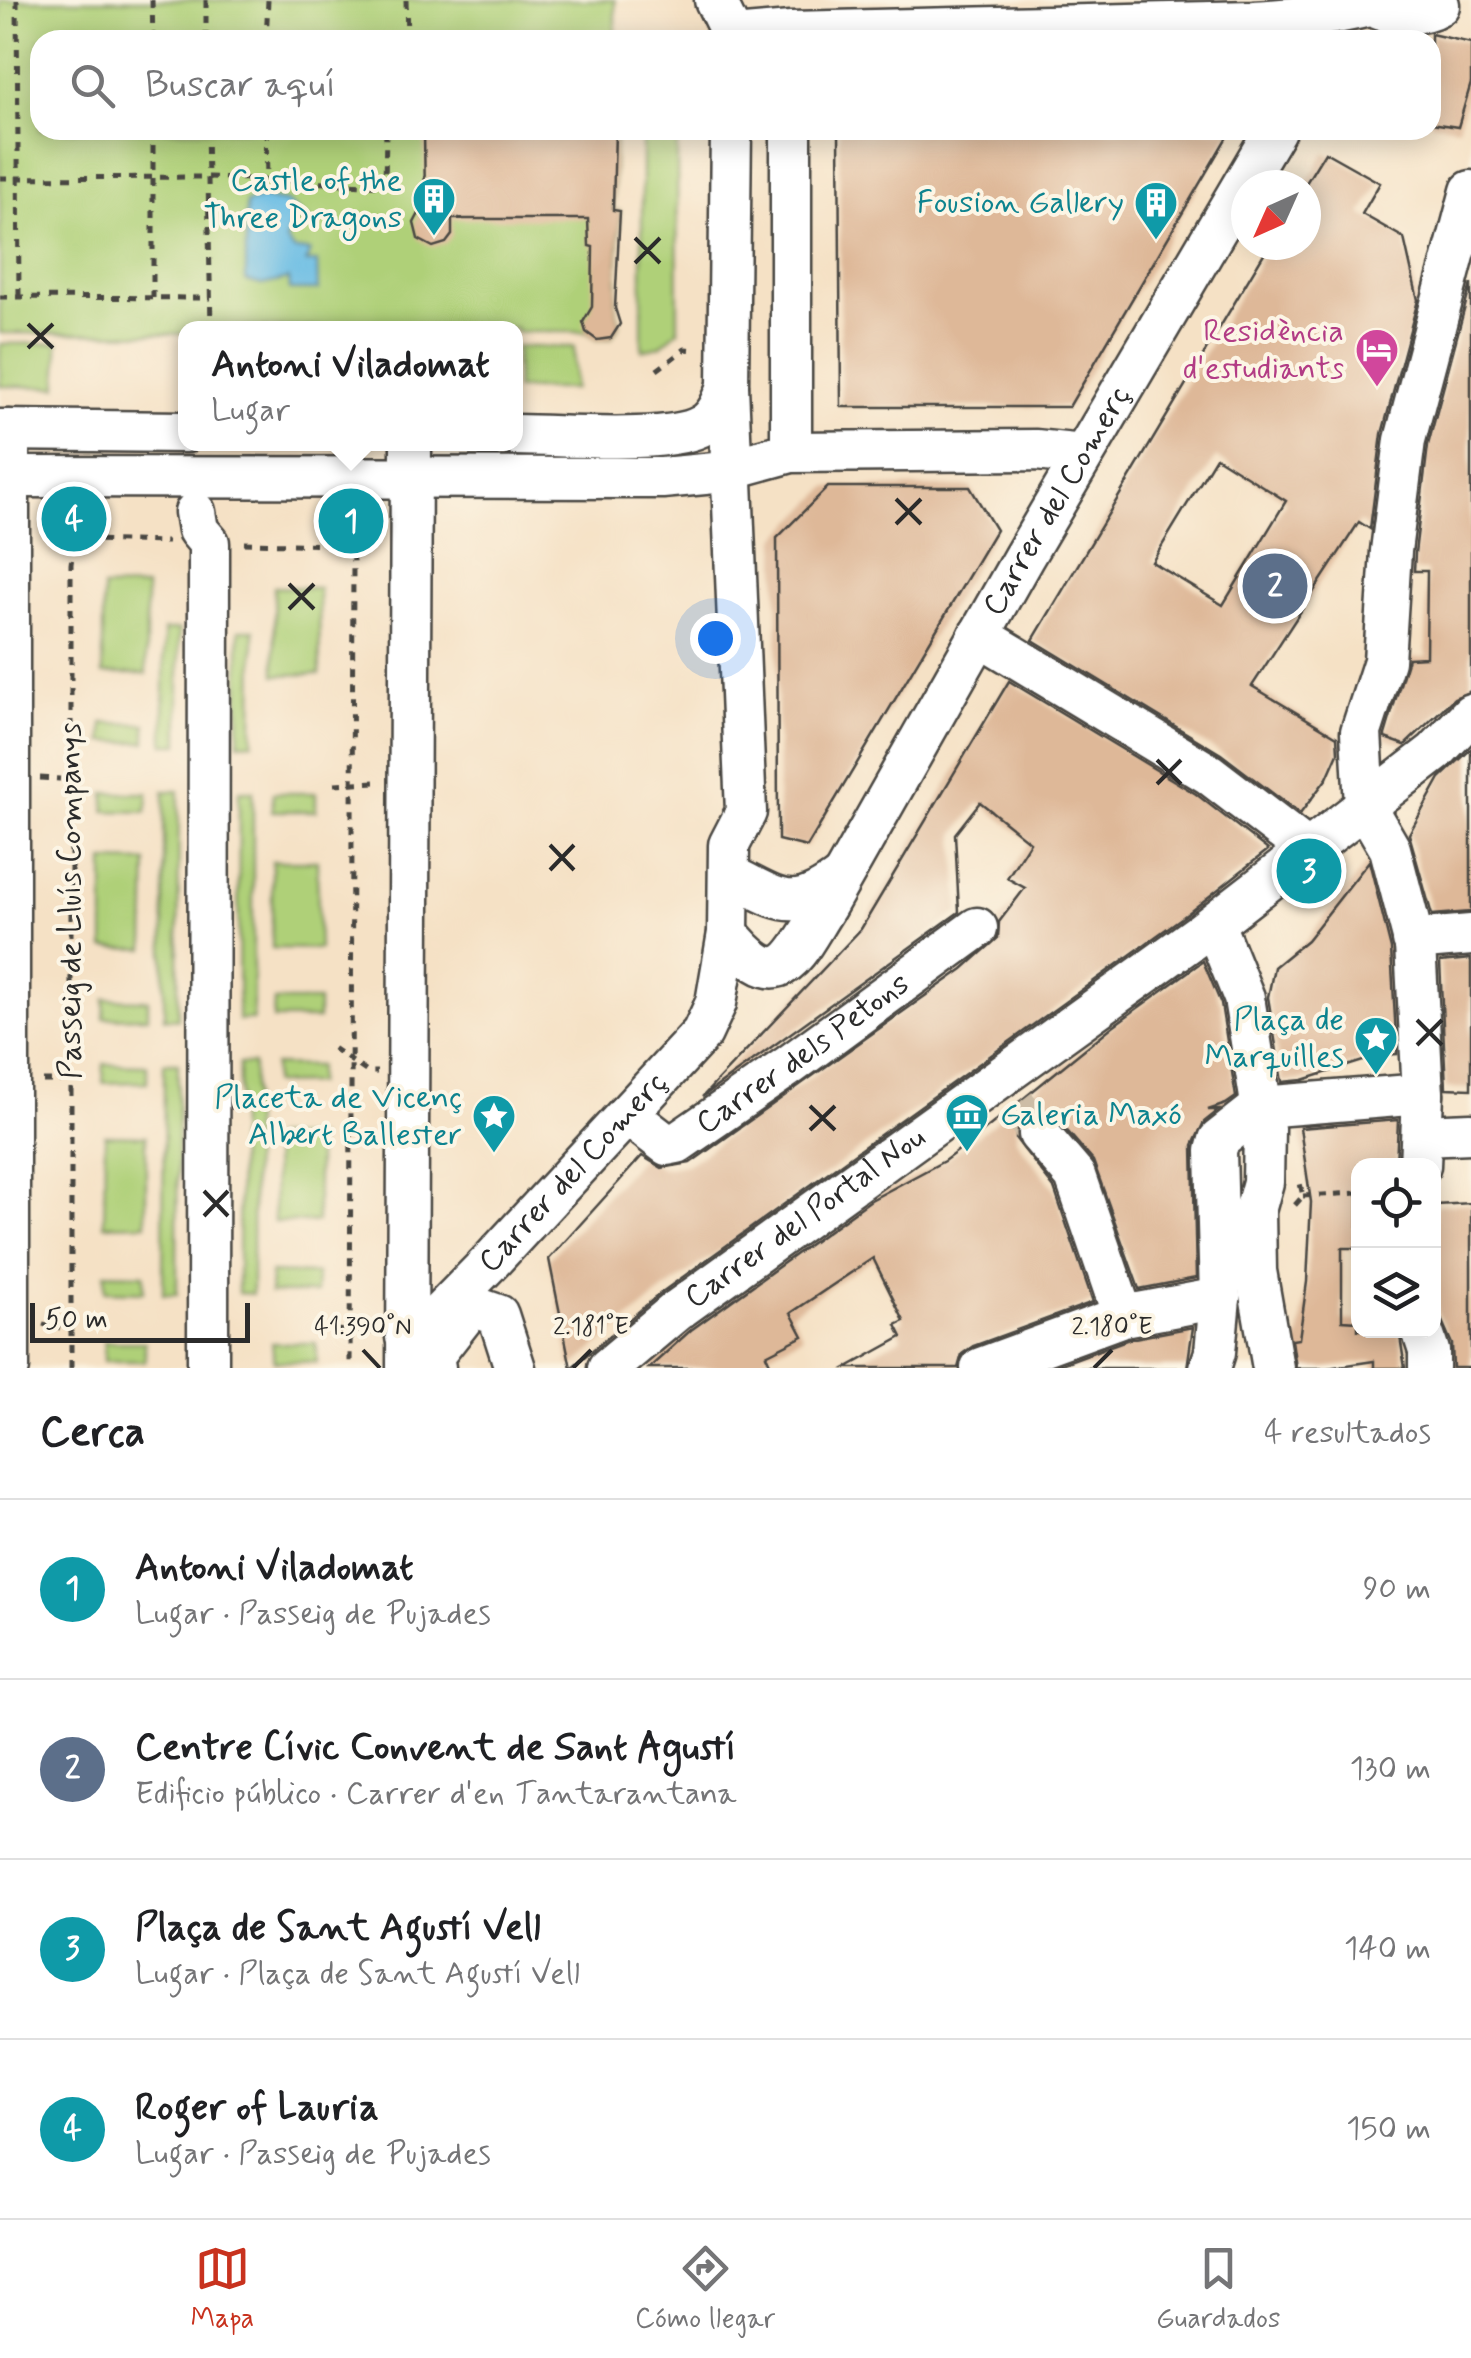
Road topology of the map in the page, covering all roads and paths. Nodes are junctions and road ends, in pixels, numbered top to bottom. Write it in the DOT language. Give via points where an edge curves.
graph roads {
  1 [pos="17,0"];
  2 [pos="152,0"];
  3 [pos="206,0"];
  4 [pos="268,0"];
  5 [pos="406,0"];
  6 [pos="714,0"];
  7 [pos="1381,3"];
  8 [pos="1455,4"];
  9 [pos="1317,19"];
  10 [pos="791,24"];
  11 [pos="734,26"];
  12 [pos="153,30"];
  13 [pos="206,30"];
  14 [pos="266,30"];
  15 [pos="406,30"];
  16 [pos="153,140"];
  17 [pos="207,140"];
  18 [pos="266,140"];
  19 [pos="386,140"];
  20 [pos="731,140"];
  21 [pos="790,140"];
  22 [pos="1268,140"];
  23 [pos="209,176"];
  24 [pos="20,177"];
  25 [pos="0,178"];
  26 [pos="154,178"];
  27 [pos="267,180"];
  28 [pos="1471,191"];
  29 [pos="0,297"];
  30 [pos="18,297"];
  31 [pos="154,298"];
  32 [pos="210,298"];
  33 [pos="211,321"];
  34 [pos="702,350"];
  35 [pos="657,370"];
  36 [pos="728,386"];
  37 [pos="704,425"];
  38 [pos="4,430"];
  39 [pos="178,432"];
  40 [pos="523,435"];
  41 [pos="1083,455"];
  42 [pos="762,460"];
  43 [pos="411,461"];
  44 [pos="4,477"];
  45 [pos="190,528"];
  46 [pos="232,543"];
  47 [pos="978,635"];
  48 [pos="1471,714"];
  49 [pos="378,782"];
  50 [pos="352,783"];
  51 [pos="334,784"];
  52 [pos="1365,806"];
  53 [pos="1308,850"];
  54 [pos="731,876"];
  55 [pos="844,876"];
  56 [pos="976,928"];
  57 [pos="1207,928"];
  58 [pos="728,933"];
  59 [pos="1471,935"];
  60 [pos="1413,940"];
  61 [pos="4,1038"];
  62 [pos="333,1048"];
  63 [pos="351,1060"];
  64 [pos="367,1072"];
  65 [pos="1423,1094"];
  66 [pos="1019,1106"];
  67 [pos="1260,1107"];
  68 [pos="627,1114"];
  69 [pos="1471,1133"];
  70 [pos="1421,1150"];
  71 [pos="1351,1193"];
  72 [pos="1302,1196"];
  73 [pos="493,1260"];
  74 [pos="1220,1298"];
  75 [pos="1123,1316"];
  76 [pos="335,1330"];
  77 [pos="350,1331"];
  78 [pos="400,1346"];
  79 [pos="995,1365"];
  80 [pos="9,1368"];
  81 [pos="71,1368"];
  82 [pos="208,1368"];
  83 [pos="350,1368"];
  84 [pos="435,1368"];
  85 [pos="515,1368"];
  86 [pos="535,1368"];
  87 [pos="608,1368"];
  88 [pos="1210,1368"];
  89 [pos="1273,1368"];
  1 -- 24 [label="path"];
  2 -- 12 [label="path"];
  3 -- 13 [label="path"];
  4 -- 14 [label="path"];
  5 -- 15 [label="path"];
  6 -- 11 [label="street"];
  7 -- 8 [label="street" via="1388,13"];
  7 -- 9 [label="street"];
  9 -- 10 [label="street"];
  10 -- 11 [label="street"];
  16 -- 26 [label="path"];
  17 -- 23 [label="path"];
  18 -- 27 [label="path"];
  19 -- 27 [label="path" via="384,186"];
  20 -- 36 [label="street"];
  21 -- 42 [label="street"];
  22 -- 41 [label="street, Carrer del Comerç"];
  23 -- 26 [label="path"];
  23 -- 27 [label="path"];
  23 -- 32 [label="path"];
  24 -- 25 [label="path"];
  24 -- 26 [label="path"];
  24 -- 30 [label="path"];
  26 -- 31 [label="path"];
  28 -- 52 [label="street" via="1405,440 1384,662 1361,732"];
  29 -- 30 [label="path"];
  30 -- 31 [label="path"];
  31 -- 32 [label="path"];
  32 -- 33 [label="path"];
  34 -- 35 [label="path" via="686,349"];
  36 -- 37 [label="street"];
  36 -- 42 [label="street"];
  37 -- 40 [label="street" via="662,436"];
  37 -- 42 [label="street"];
  38 -- 39 [label="street"];
  38 -- 44 [label="street, Passeig de Lluís Companys"];
  41 -- 42 [label="street" via="1036,450"];
  41 -- 47 [label="street, Carrer del Comerç"];
  42 -- 43 [label="street" via="680,477"];
  42 -- 54 [label="street" via="746,812 729,844"];
  43 -- 44 [label="street"];
  43 -- 78 [label="street"];
  44 -- 61 [label="street, Passeig de Lluís Companys"];
  45 -- 81 [label="path, Passeig de Lluís Companys" via="89,540 72,550"];
  45 -- 82 [label="street" via="209,543"];
  46 -- 50 [label="path" via="351,550"];
  47 -- 53 [label="street" via="1209,774"];
  47 -- 55 [label="street, Carrer del Comerç"];
  48 -- 52 [label="street, Carrer del Portal Nou"];
  49 -- 50 [label="path"];
  50 -- 51 [label="path"];
  50 -- 63 [label="path"];
  52 -- 53 [label="street, Carrer del Portal Nou"];
  52 -- 60 [label="street" via="1390,849"];
  53 -- 57 [label="street, Carrer del Portal Nou"];
  54 -- 55 [label="street" via="798,902"];
  54 -- 58 [label="street"];
  55 -- 58 [label="street, Carrer del Comerç" via="781,967 754,963"];
  56 -- 68 [label="street, Carrer dels Petons" via="677,1142 667,1145"];
  57 -- 66 [label="street, Carrer del Portal Nou"];
  57 -- 67 [label="street" via="1244,998"];
  58 -- 68 [label="street, Carrer del Comerç" via="710,1020"];
  59 -- 60 [label="street"];
  60 -- 65 [label="street"];
  61 -- 80 [label="street, Passeig de Lluís Companys"];
  62 -- 63 [label="path"];
  63 -- 64 [label="path"];
  63 -- 77 [label="path"];
  65 -- 67 [label="street"];
  65 -- 70 [label="street"];
  66 -- 75 [label="street" via="1075,1176"];
  66 -- 87 [label="street, Carrer del Portal Nou" via="676,1311"];
  67 -- 74 [label="street" via="1219,1140 1216,1151"];
  67 -- 89 [label="street" via="1264,1150 1256,1271"];
  68 -- 73 [label="street, Carrer del Comerç"];
  69 -- 70 [label="street"];
  71 -- 72 [label="path"];
  73 -- 78 [label="street, Carrer del Comerç"];
  73 -- 86 [label="street"];
  74 -- 75 [label="street"];
  74 -- 88 [label="street"];
  75 -- 79 [label="street"];
  76 -- 77 [label="path"];
  77 -- 78 [label="path"];
  77 -- 83 [label="path"];
  84 -- 85 [label="street" via="433,1356 472,1306 498,1315"];
}
